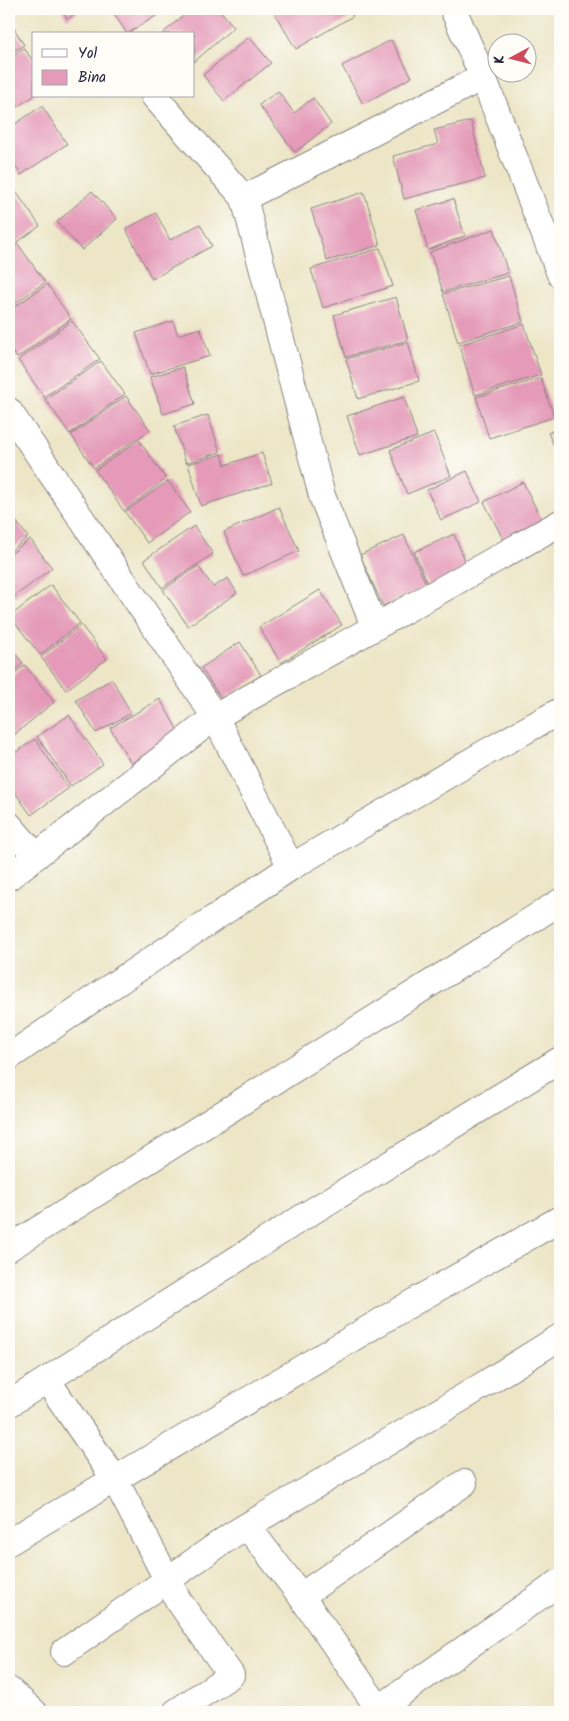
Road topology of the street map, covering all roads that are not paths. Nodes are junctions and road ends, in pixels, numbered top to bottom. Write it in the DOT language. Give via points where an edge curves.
graph roads {
  1 [pos="453,9"];
  2 [pos="483,77"];
  3 [pos="156,98"];
  4 [pos="244,198"];
  5 [pos="560,274"];
  6 [pos="9,411"];
  7 [pos="560,523"];
  8 [pos="374,626"];
  9 [pos="560,711"];
  10 [pos="215,717"];
  11 [pos="9,826"];
  12 [pos="36,856"];
  13 [pos="291,867"];
  14 [pos="9,877"];
  15 [pos="560,902"];
  16 [pos="9,1056"];
  17 [pos="560,1060"];
  18 [pos="560,1219"];
  19 [pos="9,1248"];
  20 [pos="560,1337"];
  21 [pos="47,1380"];
  22 [pos="9,1404"];
  23 [pos="114,1478"];
  24 [pos="464,1483"];
  25 [pos="247,1526"];
  26 [pos="9,1542"];
  27 [pos="167,1580"];
  28 [pos="560,1582"];
  29 [pos="301,1596"];
  30 [pos="64,1652"];
  31 [pos="377,1710"];
  32 [pos="176,1712"];
  1 -- 2 [label="street"];
  2 -- 4 [label="street"];
  2 -- 5 [label="street"];
  3 -- 4 [label="street"];
  4 -- 8 [label="street" via="322,496"];
  6 -- 10 [label="street"];
  7 -- 8 [label="street"];
  8 -- 10 [label="street"];
  9 -- 13 [label="street"];
  10 -- 12 [label="street"];
  10 -- 13 [label="street"];
  11 -- 12 [label="street"];
  12 -- 14 [label="street"];
  13 -- 16 [label="street"];
  15 -- 19 [label="street"];
  17 -- 21 [label="street" via="302,1217"];
  18 -- 23 [label="street"];
  20 -- 25 [label="street"];
  21 -- 22 [label="street"];
  21 -- 23 [label="street"];
  23 -- 26 [label="street"];
  23 -- 27 [label="street"];
  24 -- 29 [label="street"];
  25 -- 27 [label="street"];
  25 -- 29 [label="street"];
  27 -- 30 [label="street"];
  27 -- 32 [label="street" via="231,1675"];
  28 -- 31 [label="street"];
  29 -- 31 [label="street"];
}
